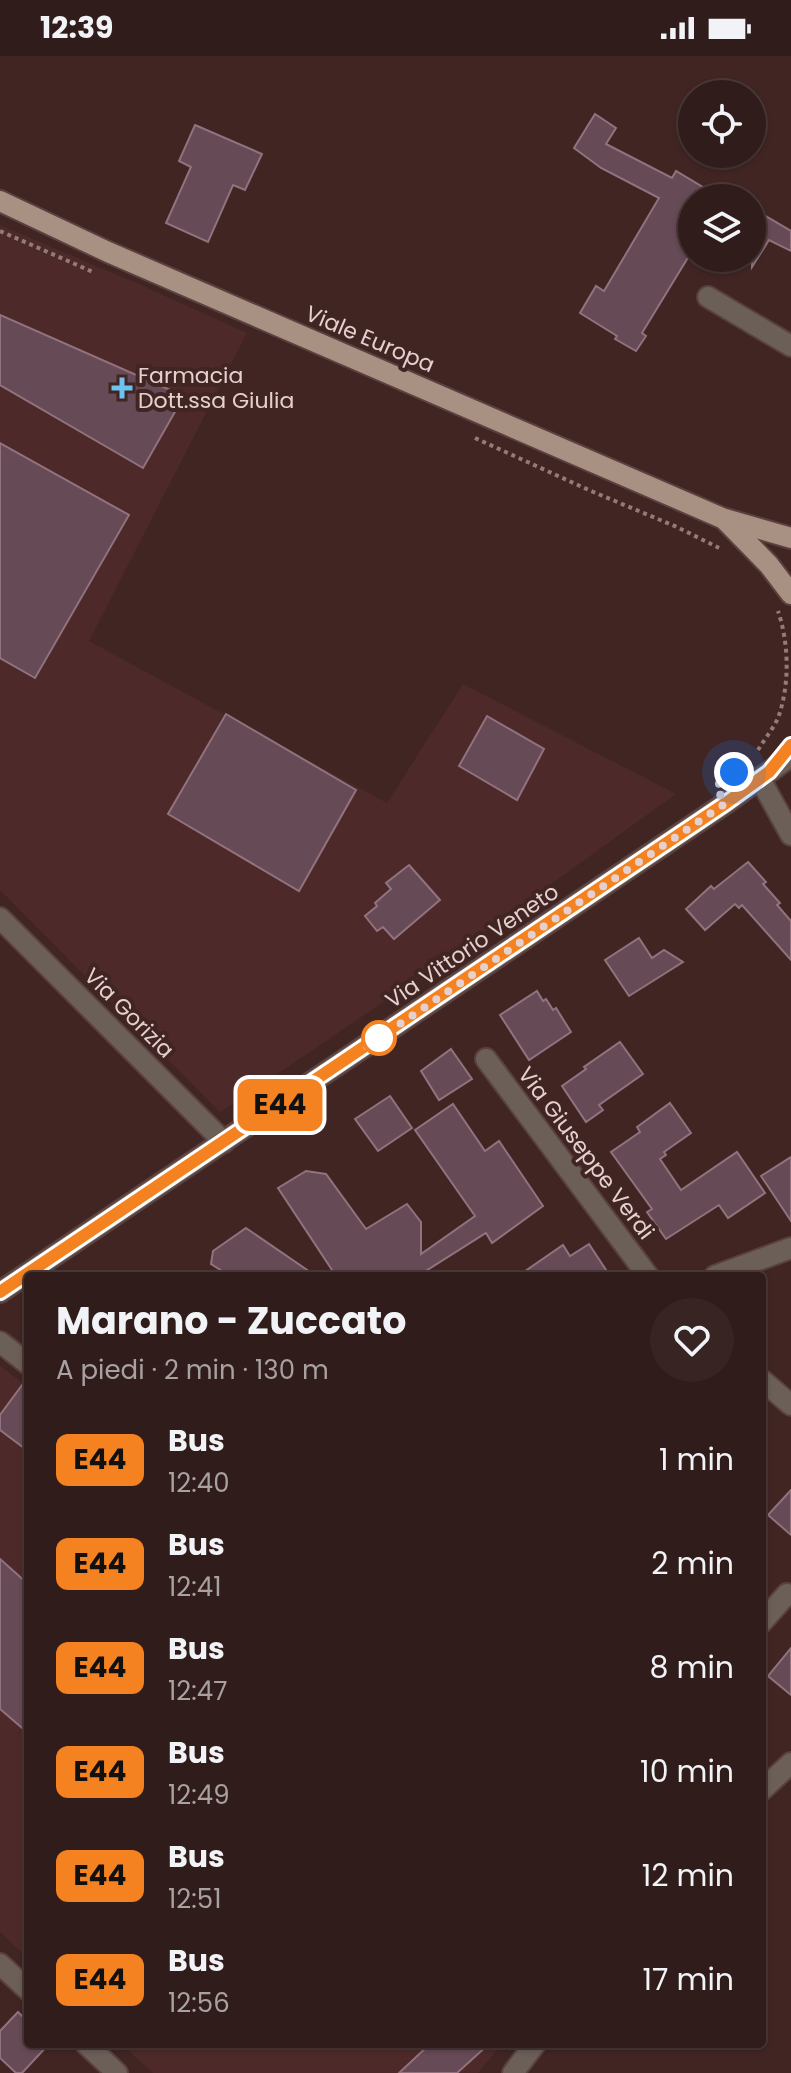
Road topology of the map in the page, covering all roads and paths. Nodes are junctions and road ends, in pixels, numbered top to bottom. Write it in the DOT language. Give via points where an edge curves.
graph roads {
  1 [pos="0,201"];
  2 [pos="0,231"];
  3 [pos="97,274"];
  4 [pos="708,297"];
  5 [pos="791,346"];
  6 [pos="464,433"];
  7 [pos="722,518"];
  8 [pos="791,538"];
  9 [pos="729,553"];
  10 [pos="784,601"];
  11 [pos="791,745"];
  12 [pos="791,756"];
  13 [pos="754,757"];
  14 [pos="765,775"];
  15 [pos="791,835"];
  16 [pos="0,918"];
  17 [pos="486,1059"];
  18 [pos="224,1142"];
  19 [pos="791,1248"];
  20 [pos="30,1272"];
  21 [pos="645,1272"];
  22 [pos="726,1272"];
  23 [pos="24,1276"];
  24 [pos="0,1292"];
  25 [pos="0,1342"];
  26 [pos="24,1361"];
  27 [pos="766,1383"];
  28 [pos="791,1405"];
  29 [pos="787,1594"];
  30 [pos="766,1618"];
  31 [pos="791,1763"];
  32 [pos="766,1786"];
  33 [pos="0,1964"];
  34 [pos="24,1986"];
  35 [pos="90,2048"];
  36 [pos="532,2048"];
  37 [pos="117,2073"];
  38 [pos="513,2073"];
  1 -- 7 [label="main road, Viale Europa"];
  2 -- 3 [label="path"];
  4 -- 5 [label="street"];
  6 -- 9 [label="path"];
  7 -- 8 [label="main road, Viale Europa"];
  7 -- 10 [label="main road, Viale Europa" via="769,565"];
  10 -- 13 [label="path" via="785,689 777,718"];
  11 -- 14 [label="street, Via Vittorio Veneto"];
  12 -- 14 [label="street, Via Vittorio Veneto"];
  14 -- 15 [label="street"];
  14 -- 18 [label="street, Via Vittorio Veneto"];
  16 -- 18 [label="street, Via Gorizia"];
  17 -- 21 [label="street, Via Giuseppe Verdi"];
  18 -- 20 [label="street, Via Vittorio Veneto"];
  19 -- 22 [label="street"];
  23 -- 24 [label="street, Via Vittorio Veneto"];
  25 -- 26 [label="street"];
  27 -- 28 [label="street"];
  29 -- 30 [label="street"];
  31 -- 32 [label="street"];
  33 -- 34 [label="street"];
  35 -- 37 [label="street"];
  36 -- 38 [label="street"];
}
